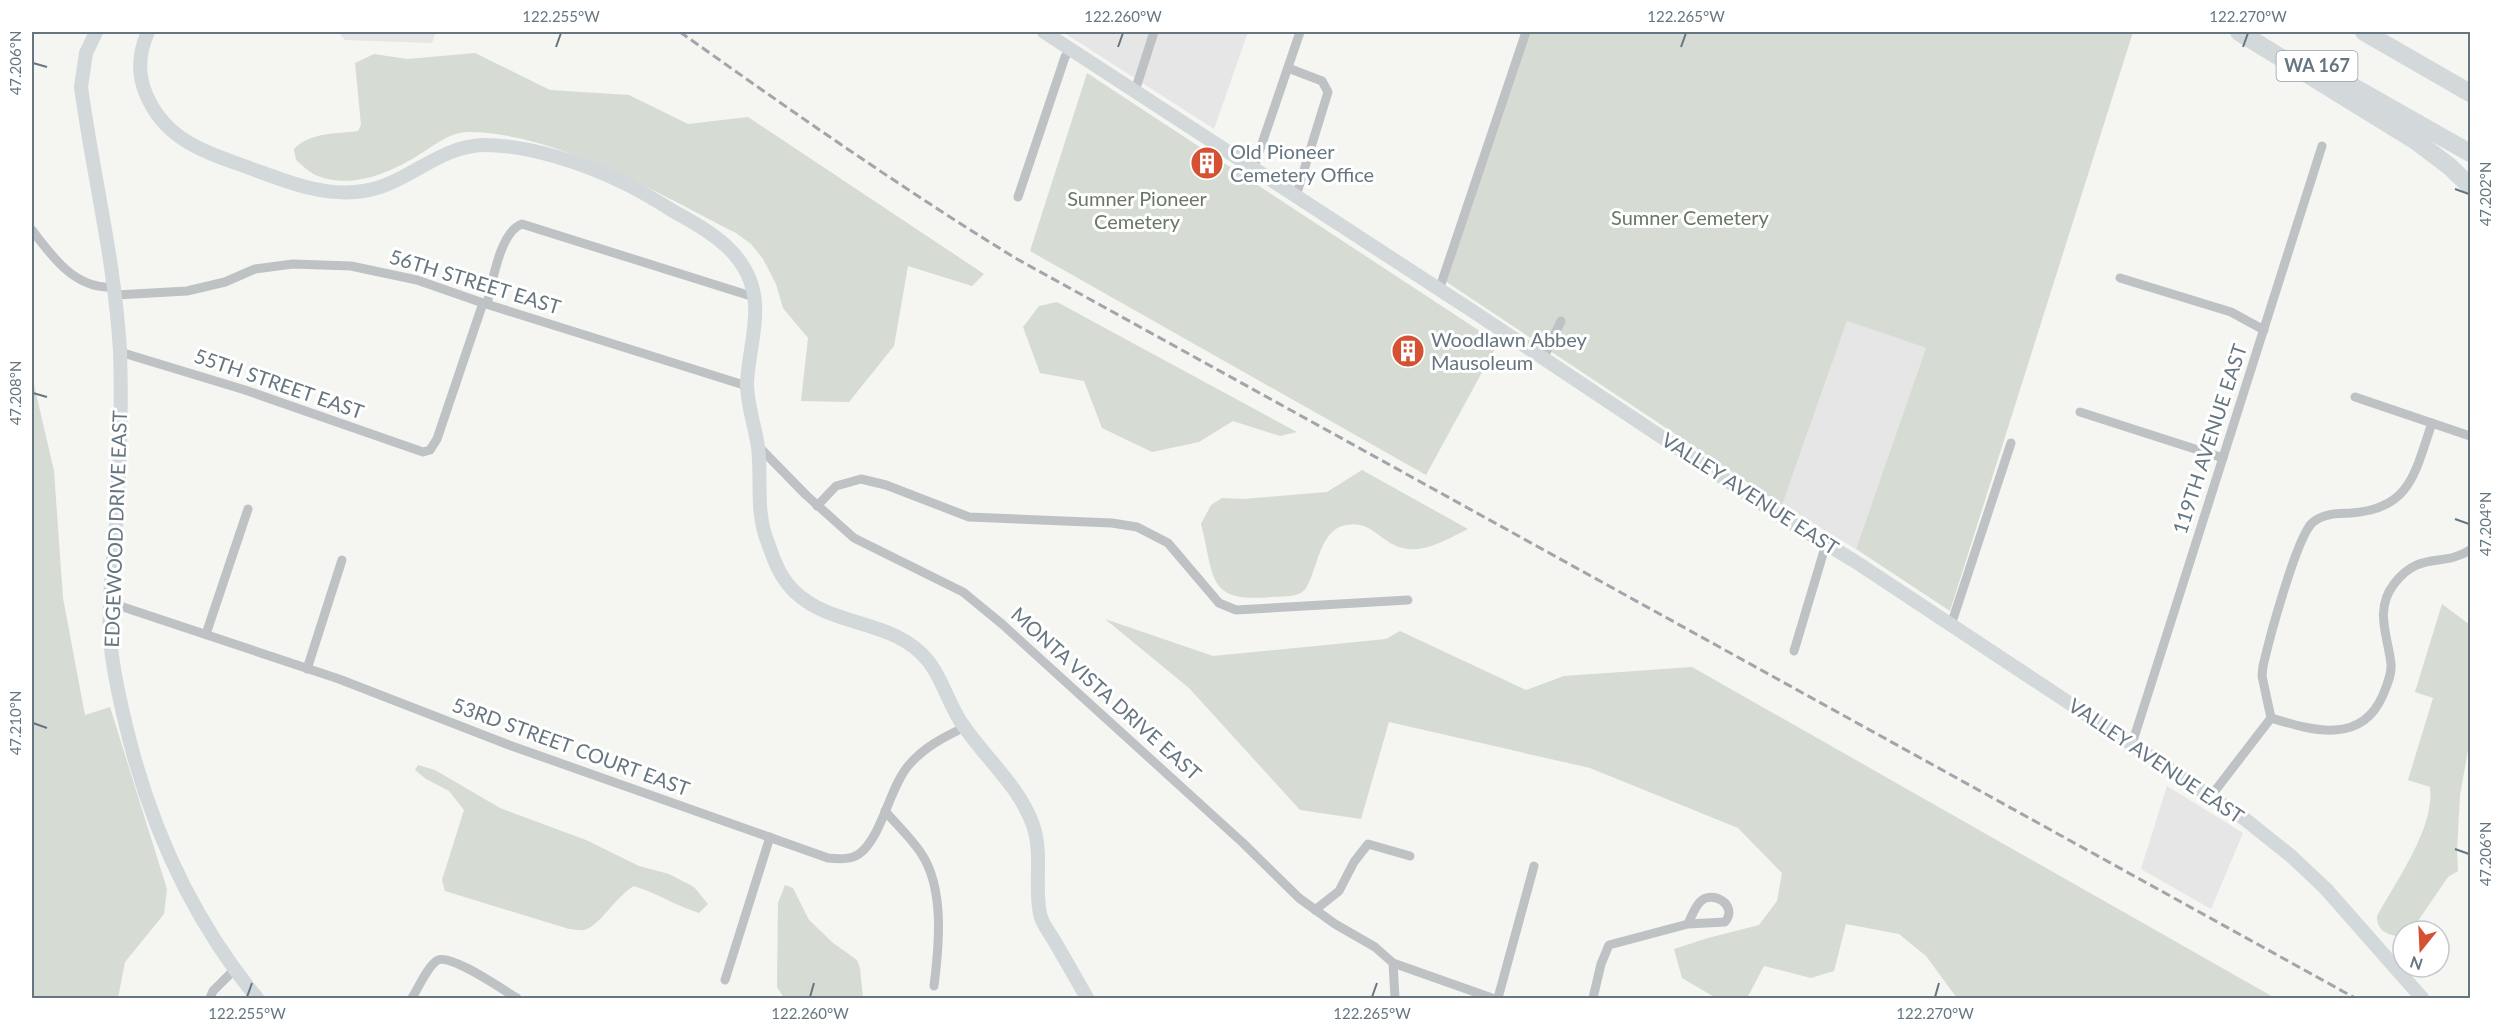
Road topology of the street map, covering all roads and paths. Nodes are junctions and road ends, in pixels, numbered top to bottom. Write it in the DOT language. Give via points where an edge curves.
graph roads {
  1 [pos="96,32"];
  2 [pos="148,32"];
  3 [pos="1044,32"];
  4 [pos="1154,32"];
  5 [pos="1300,32"];
  6 [pos="1526,32"];
  7 [pos="2239,32"];
  8 [pos="2255,32"];
  9 [pos="2364,32"];
  10 [pos="2376,32"];
  11 [pos="1071,49"];
  12 [pos="1288,68"];
  13 [pos="2470,80"];
  14 [pos="1134,90"];
  15 [pos="2470,93"];
  16 [pos="2322,146"];
  17 [pos="2470,153"];
  18 [pos="1249,166"];
  19 [pos="2470,186"];
  20 [pos="1296,196"];
  21 [pos="1018,197"];
  22 [pos="32,230"];
  23 [pos="2120,278"];
  24 [pos="1439,290"];
  25 [pos="115,291"];
  26 [pos="754,297"];
  27 [pos="485,304"];
  28 [pos="1561,321"];
  29 [pos="2264,330"];
  30 [pos="120,352"];
  31 [pos="1543,359"];
  32 [pos="747,386"];
  33 [pos="2355,397"];
  34 [pos="2080,412"];
  35 [pos="2432,423"];
  36 [pos="2470,436"];
  37 [pos="2011,442"];
  38 [pos="758,446"];
  39 [pos="2223,458"];
  40 [pos="817,506"];
  41 [pos="248,509"];
  42 [pos="1826,544"];
  43 [pos="2470,550"];
  44 [pos="342,560"];
  45 [pos="1408,600"];
  46 [pos="111,603"];
  47 [pos="1951,625"];
  48 [pos="206,634"];
  49 [pos="1794,651"];
  50 [pos="308,669"];
  51 [pos="2271,718"];
  52 [pos="965,727"];
  53 [pos="2132,744"];
  54 [pos="2211,796"];
  55 [pos="885,811"];
  56 [pos="770,837"];
  57 [pos="1410,856"];
  58 [pos="1534,866"];
  59 [pos="1315,910"];
  60 [pos="1688,924"];
  61 [pos="1393,963"];
  62 [pos="234,970"];
  63 [pos="725,980"];
  64 [pos="934,986"];
  65 [pos="210,999"];
  66 [pos="258,999"];
  67 [pos="412,999"];
  68 [pos="517,999"];
  69 [pos="1087,999"];
  70 [pos="1395,999"];
  71 [pos="1492,999"];
  72 [pos="1498,999"];
  73 [pos="1593,999"];
  74 [pos="2422,999"];
  1 -- 25 [label="street, EDGEWOOD DRIVE EAST" via="86,53 81,87"];
  2 -- 26 [label="street" via="140,60 143,87 162,123 192,145 268,175 331,193 376,188 435,158 470,146 510,146 539,152 623,182 718,237 740,260"];
  3 -- 11 [label="street, VALLEY AVENUE EAST"];
  4 -- 14 [label="street"];
  5 -- 12 [label="street"];
  6 -- 24 [label="street"];
  7 -- 19 [label="highway" via="2416,141"];
  8 -- 17 [label="highway, WA 167"];
  9 -- 15 [label="highway, WA 167"];
  10 -- 13 [label="highway"];
  11 -- 14 [label="street, VALLEY AVENUE EAST"];
  11 -- 21 [label="street"];
  12 -- 18 [label="street" via="1256,161"];
  12 -- 20 [label="street" via="1322,81 1328,92"];
  14 -- 18 [label="street, VALLEY AVENUE EAST"];
  16 -- 29 [label="street, 119TH AVENUE EAST"];
  18 -- 20 [label="street, VALLEY AVENUE EAST"];
  20 -- 24 [label="street, VALLEY AVENUE EAST"];
  22 -- 25 [label="street, 56TH STREET EAST" via="68,272"];
  23 -- 29 [label="street" via="2231,312"];
  24 -- 31 [label="street, VALLEY AVENUE EAST"];
  25 -- 27 [label="street, 56TH STREET EAST" via="187,291 225,282 255,269 333,264 394,274"];
  25 -- 30 [label="street, EDGEWOOD DRIVE EAST"];
  26 -- 27 [label="street" via="522,224 510,231 504,243"];
  26 -- 32 [label="street"];
  27 -- 30 [label="street, 55TH STREET EAST" via="444,422 426,452"];
  27 -- 32 [label="street, 56TH STREET EAST"];
  28 -- 31 [label="street"];
  29 -- 39 [label="street, 119TH AVENUE EAST"];
  30 -- 46 [label="street, EDGEWOOD DRIVE EAST"];
  31 -- 42 [label="street, VALLEY AVENUE EAST"];
  32 -- 38 [label="street"];
  33 -- 35 [label="street"];
  34 -- 39 [label="street"];
  35 -- 36 [label="street"];
  35 -- 51 [label="street" via="2402,494 2374,511 2319,518 2305,532 2263,666"];
  37 -- 47 [label="street"];
  38 -- 40 [label="street, MONTA VISTA DRIVE EAST"];
  38 -- 52 [label="street" via="763,528 787,584 825,612 887,631 917,649 933,666"];
  39 -- 53 [label="street, 119TH AVENUE EAST"];
  40 -- 45 [label="street" via="836,486 861,479 969,517 1137,527 1168,543 1219,603 1236,610"];
  40 -- 59 [label="street, MONTA VISTA DRIVE EAST" via="854,538 963,592 977,603"];
  41 -- 48 [label="street"];
  42 -- 47 [label="street, VALLEY AVENUE EAST"];
  42 -- 49 [label="street"];
  43 -- 51 [label="street" via="2415,564 2389,591 2382,619 2390,675 2370,714 2346,728 2328,731"];
  44 -- 50 [label="street"];
  46 -- 48 [label="street, 53RD STREET COURT EAST"];
  46 -- 62 [label="street, EDGEWOOD DRIVE EAST" via="110,637 117,688 147,801 187,893"];
  47 -- 53 [label="street, VALLEY AVENUE EAST"];
  48 -- 50 [label="street, 53RD STREET COURT EAST"];
  50 -- 56 [label="street, 53RD STREET COURT EAST"];
  51 -- 54 [label="street"];
  52 -- 55 [label="street, 53RD STREET COURT EAST" via="934,742 909,765"];
  52 -- 69 [label="street" via="1006,777 1030,819 1038,853 1040,912"];
  53 -- 54 [label="street, VALLEY AVENUE EAST"];
  54 -- 74 [label="street, VALLEY AVENUE EAST" via="2265,835 2326,889"];
  55 -- 56 [label="street, 53RD STREET COURT EAST" via="869,843 850,857 828,858"];
  55 -- 64 [label="street" via="923,856 933,884 940,938"];
  56 -- 63 [label="street"];
  57 -- 59 [label="street" via="1368,844 1339,891"];
  58 -- 72 [label="street"];
  59 -- 61 [label="street, MONTA VISTA DRIVE EAST" via="1375,947"];
  60 -- 73 [label="street" via="1609,945"];
  61 -- 70 [label="street"];
  61 -- 71 [label="street"];
  62 -- 65 [label="street"];
  62 -- 66 [label="street, EDGEWOOD DRIVE EAST"];
  67 -- 68 [label="street" via="441,959 454,961"];
}
